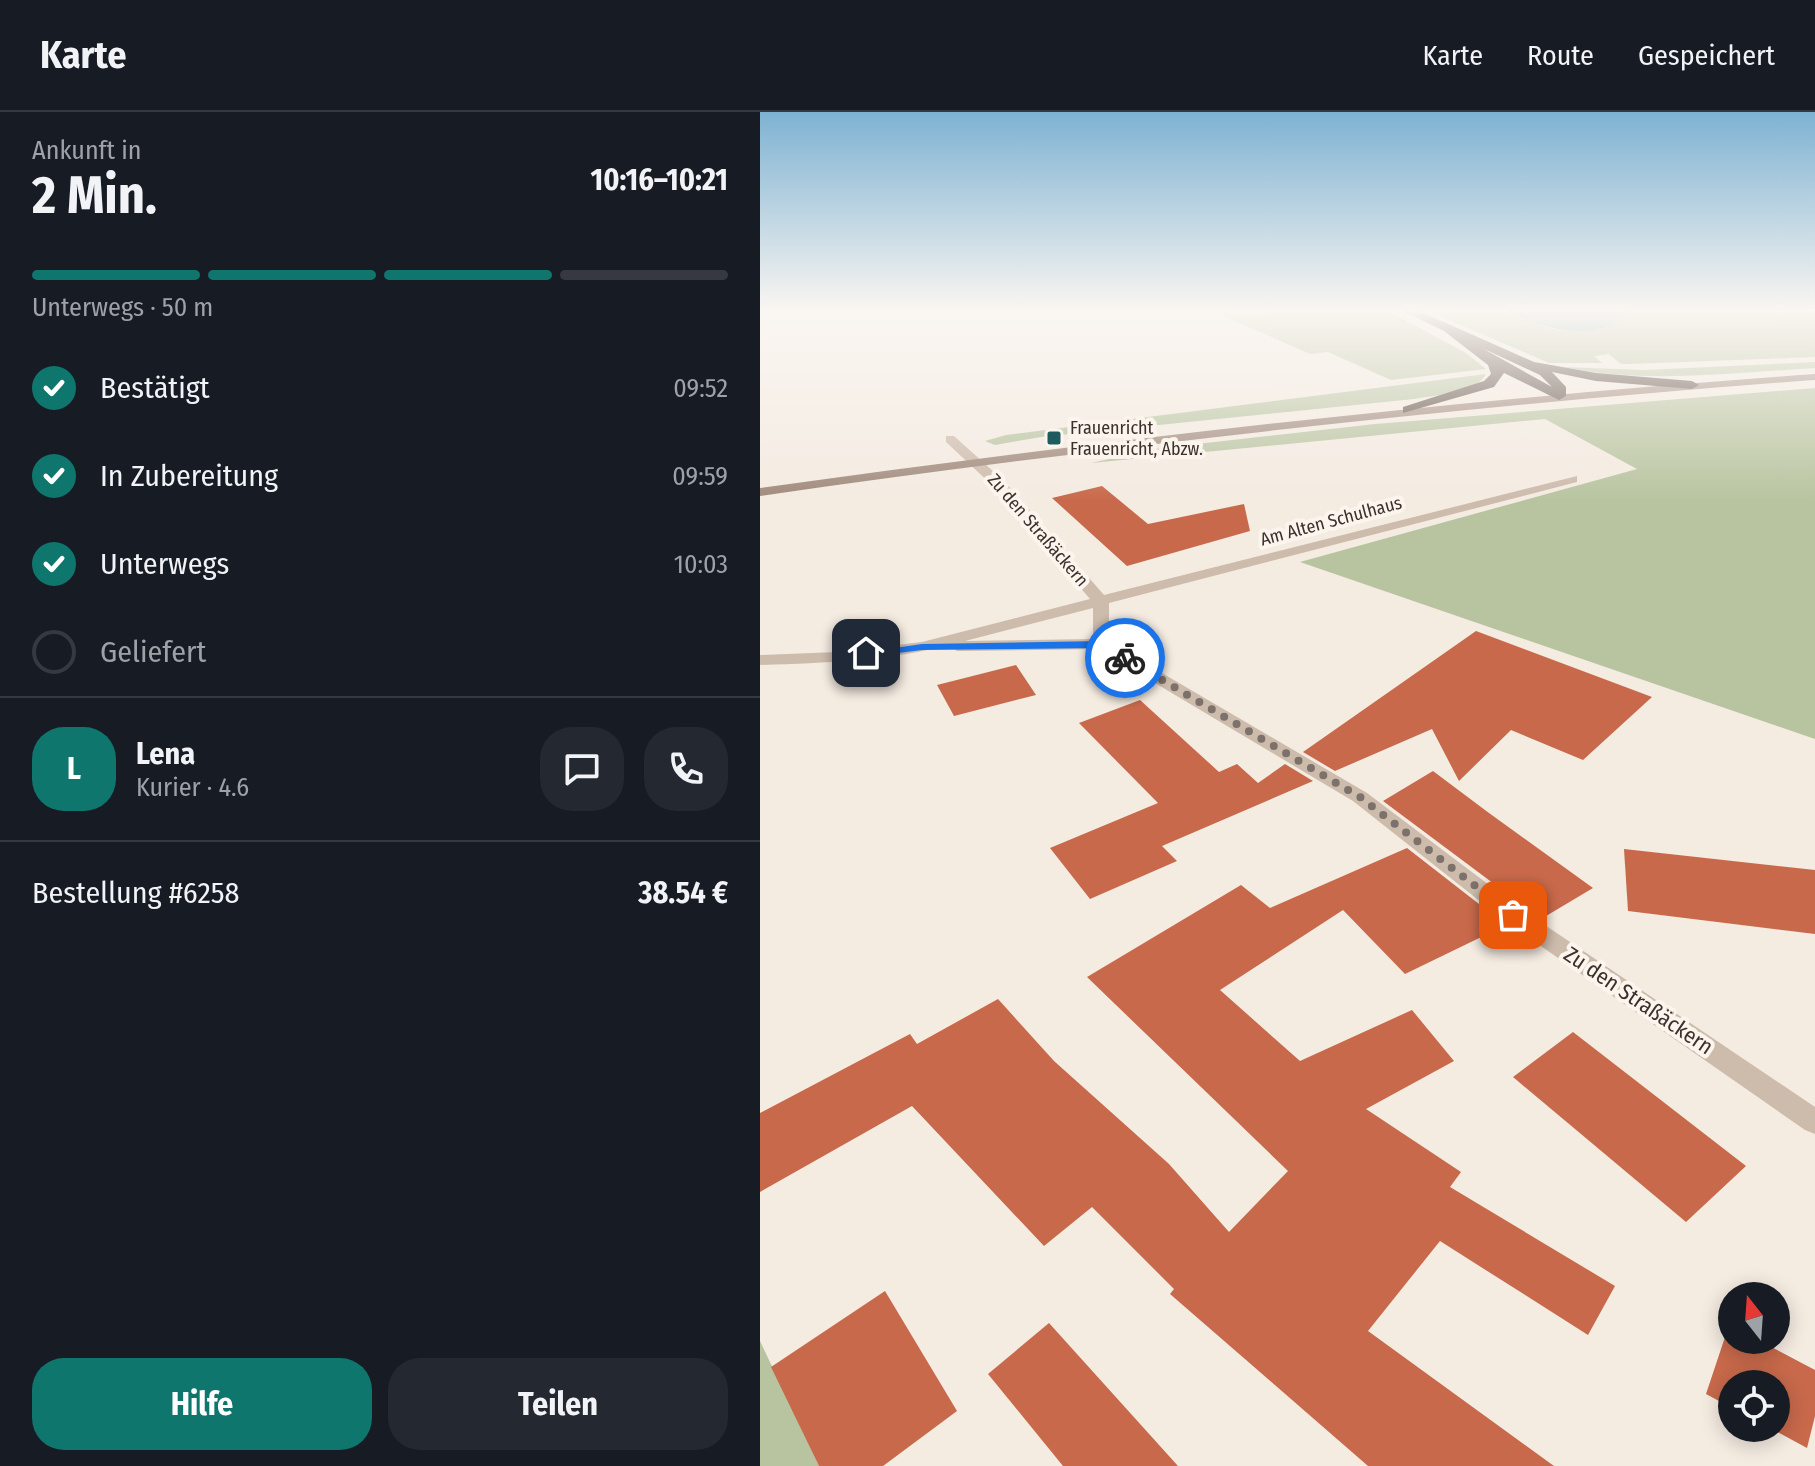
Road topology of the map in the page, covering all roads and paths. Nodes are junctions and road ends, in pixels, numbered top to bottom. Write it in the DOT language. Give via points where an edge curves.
graph roads {
  1 [pos="1498,374"];
  2 [pos="1516,374"];
  3 [pos="1544,374"];
  4 [pos="1583,374"];
  5 [pos="1815,377"];
  6 [pos="1692,385"];
  7 [pos="1559,396"];
  8 [pos="1408,410"];
  9 [pos="950,439"];
  10 [pos="975,461"];
  11 [pos="1572,479"];
  12 [pos="760,492"];
  13 [pos="1101,601"];
  14 [pos="1101,644"];
  15 [pos="922,647"];
  16 [pos="760,660"];
  17 [pos="1815,1122"];
  1 -- 8 [label="highway" via="1489,384"];
  2 -- 7 [label="highway"];
  3 -- 7 [label="highway" via="1554,380"];
  4 -- 6 [label="highway"];
  5 -- 6 [label="main road"];
  6 -- 7 [label="main road"];
  7 -- 8 [label="main road"];
  8 -- 10 [label="main road"];
  9 -- 10 [label="street, Zu den Straßäckern"];
  10 -- 12 [label="main road"];
  10 -- 13 [label="street, Zu den Straßäckern"];
  11 -- 13 [label="street, Am Alten Schulhaus"];
  13 -- 14 [label="street"];
  13 -- 15 [label="street, Am Alten Schulhaus"];
  14 -- 15 [label="street"];
  14 -- 17 [label="street, Zu den Straßäckern" via="1360,797 1513,915"];
  15 -- 16 [label="street, Am Alten Schulhaus"];
}
